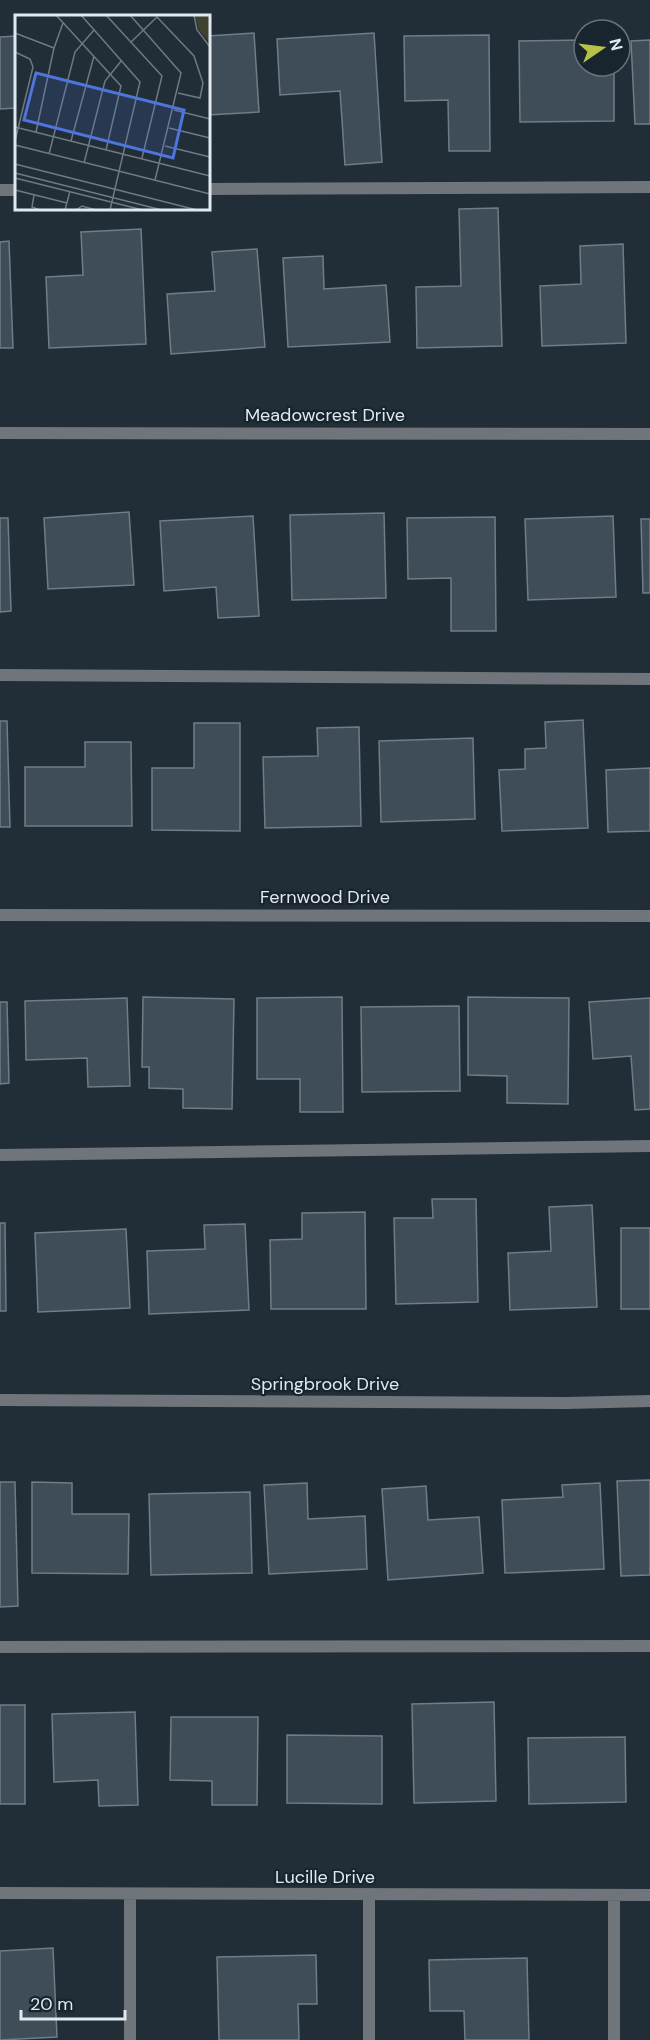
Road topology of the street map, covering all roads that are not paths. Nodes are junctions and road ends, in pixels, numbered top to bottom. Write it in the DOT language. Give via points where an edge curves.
graph roads {
  1 [pos="650,187"];
  2 [pos="210,189"];
  3 [pos="0,433"];
  4 [pos="650,434"];
  5 [pos="0,675"];
  6 [pos="650,679"];
  7 [pos="0,915"];
  8 [pos="650,916"];
  9 [pos="650,1146"];
  10 [pos="0,1155"];
  11 [pos="0,1400"];
  12 [pos="650,1401"];
  13 [pos="650,1646"];
  14 [pos="0,1647"];
  15 [pos="0,1893"];
  16 [pos="129,1895"];
  17 [pos="369,1895"];
  18 [pos="614,1895"];
  19 [pos="650,1895"];
  20 [pos="130,2040"];
  21 [pos="369,2040"];
  22 [pos="614,2040"];
  1 -- 2 [label="street"];
  3 -- 4 [label="street, Meadowcrest Drive"];
  5 -- 6 [label="street"];
  7 -- 8 [label="street, Fernwood Drive"];
  9 -- 10 [label="street"];
  11 -- 12 [label="street, Springbrook Drive"];
  13 -- 14 [label="street"];
  15 -- 16 [label="street, Lucille Drive"];
  16 -- 17 [label="street, Lucille Drive"];
  16 -- 20 [label="street"];
  17 -- 18 [label="street, Lucille Drive"];
  17 -- 21 [label="street"];
  18 -- 19 [label="street, Lucille Drive"];
  18 -- 22 [label="street"];
}
